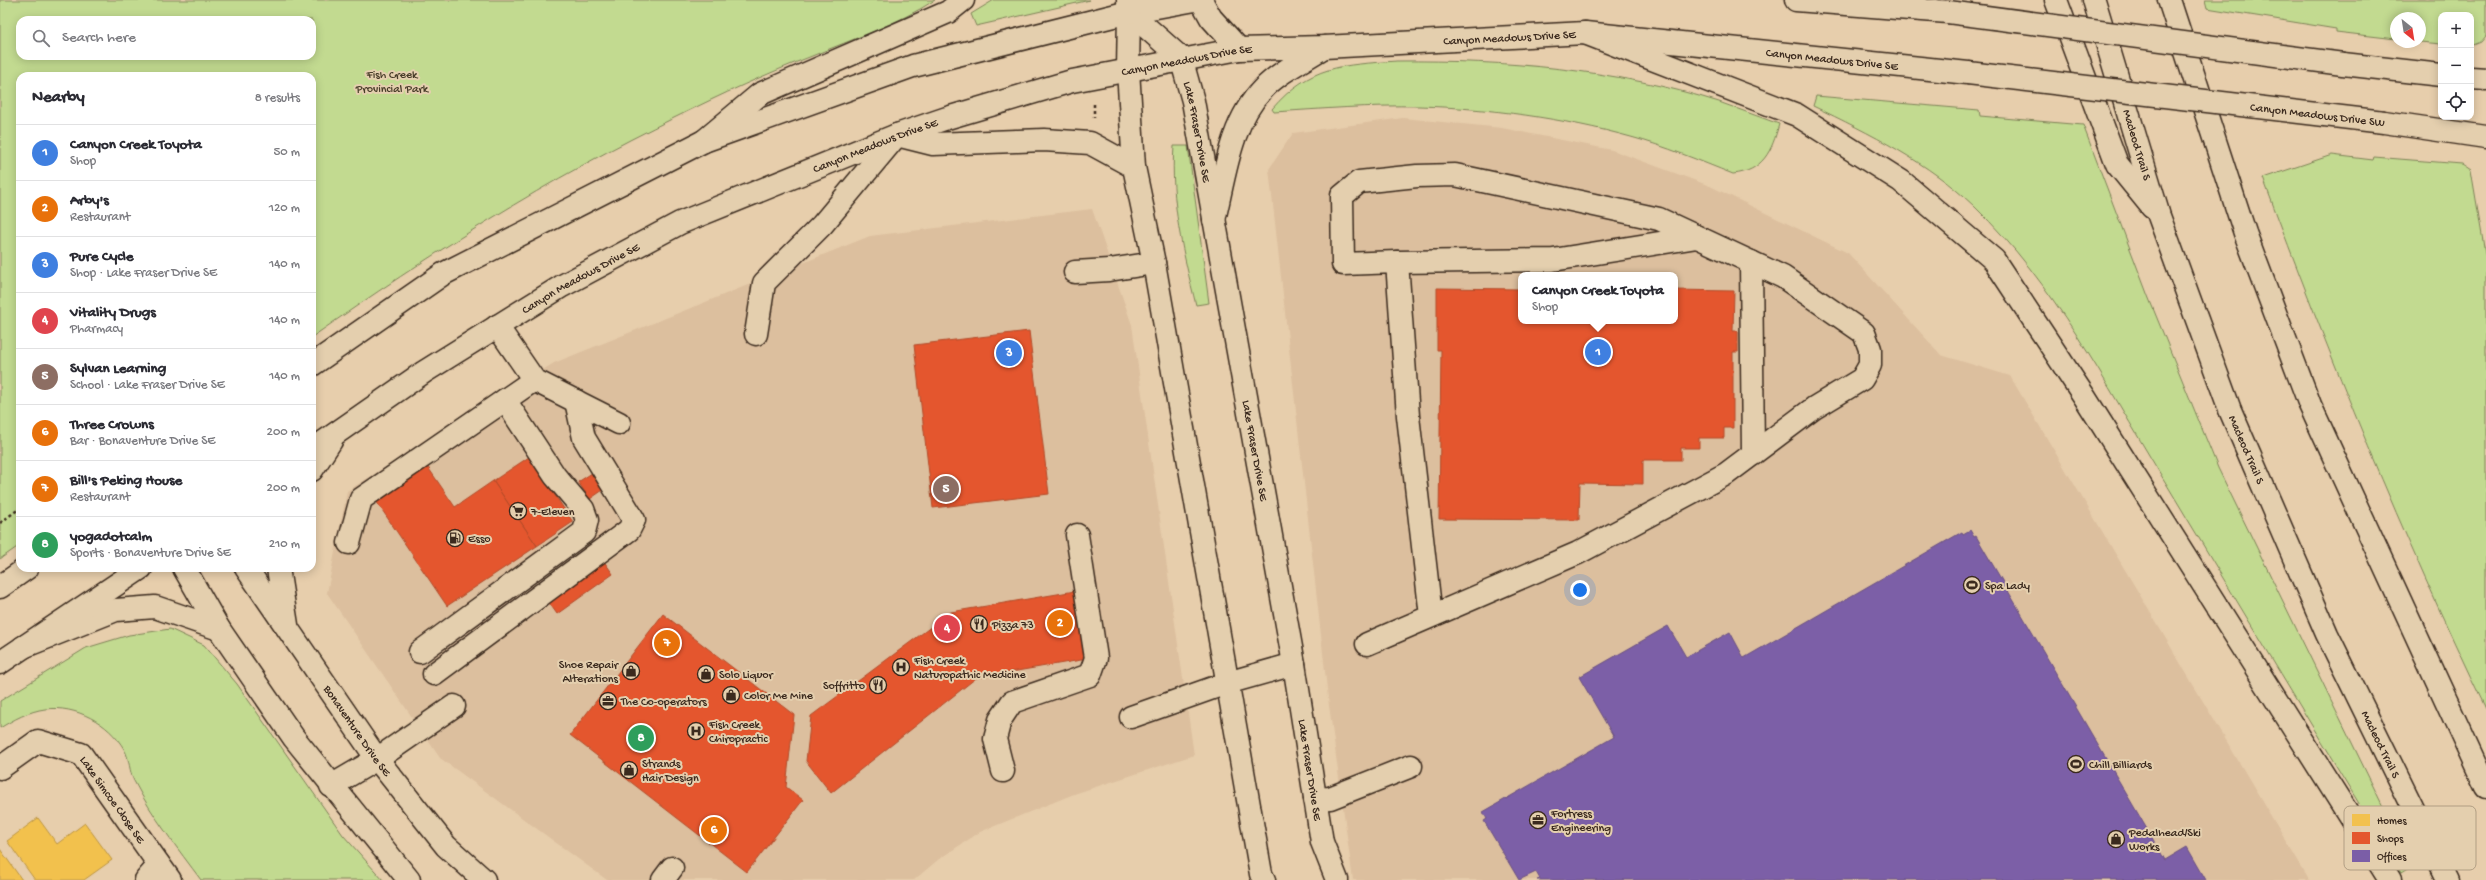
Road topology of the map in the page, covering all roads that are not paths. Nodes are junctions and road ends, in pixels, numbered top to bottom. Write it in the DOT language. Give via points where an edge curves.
graph roads {
  1 [pos="963,0"];
  2 [pos="1195,0"];
  3 [pos="1200,0"];
  4 [pos="1796,0"];
  5 [pos="2056,0"];
  6 [pos="2094,0"];
  7 [pos="2169,0"];
  8 [pos="1880,3"];
  9 [pos="1128,6"];
  10 [pos="1585,33"];
  11 [pos="1324,47"];
  12 [pos="1239,49"];
  13 [pos="1181,58"];
  14 [pos="1128,70"];
  15 [pos="2438,75"];
  16 [pos="2474,78"];
  17 [pos="2486,79"];
  18 [pos="2149,96"];
  19 [pos="897,135"];
  20 [pos="2486,137"];
  21 [pos="704,141"];
  22 [pos="1134,167"];
  23 [pos="2159,216"];
  24 [pos="1214,220"];
  25 [pos="1697,237"];
  26 [pos="1397,262"];
  27 [pos="1751,262"];
  28 [pos="1154,263"];
  29 [pos="1075,272"];
  30 [pos="497,326"];
  31 [pos="756,334"];
  32 [pos="316,362"];
  33 [pos="534,380"];
  34 [pos="505,400"];
  35 [pos="576,401"];
  36 [pos="619,423"];
  37 [pos="336,433"];
  38 [pos="316,447"];
  39 [pos="1753,454"];
  40 [pos="316,464"];
  41 [pos="1078,535"];
  42 [pos="349,543"];
  43 [pos="22,572"];
  44 [pos="135,572"];
  45 [pos="186,572"];
  46 [pos="249,572"];
  47 [pos="279,572"];
  48 [pos="0,588"];
  49 [pos="1431,616"];
  50 [pos="287,625"];
  51 [pos="219,629"];
  52 [pos="1366,644"];
  53 [pos="22,647"];
  54 [pos="420,652"];
  55 [pos="0,663"];
  56 [pos="1294,664"];
  57 [pos="434,674"];
  58 [pos="1226,683"];
  59 [pos="454,706"];
  60 [pos="1131,717"];
  61 [pos="377,759"];
  62 [pos="1411,766"];
  63 [pos="0,768"];
  64 [pos="1003,771"];
  65 [pos="331,786"];
  66 [pos="2486,787"];
  67 [pos="1316,800"];
  68 [pos="2412,806"];
  69 [pos="2344,807"];
  70 [pos="2384,870"];
  71 [pos="2443,870"];
  72 [pos="158,875"];
  73 [pos="409,880"];
  74 [pos="484,880"];
  75 [pos="1264,880"];
  76 [pos="1337,880"];
  77 [pos="2390,880"];
  78 [pos="2448,880"];
  1 -- 21 [label="main road" via="948,12 760,94"];
  2 -- 9 [label="main road"];
  3 -- 12 [label="main road"];
  4 -- 8 [label="main road"];
  5 -- 23 [label="main road" via="2117,164"];
  6 -- 23 [label="main road, Macleod Trail S"];
  7 -- 66 [label="main road" via="2245,233 2310,405"];
  8 -- 15 [label="main road, bridge"];
  9 -- 13 [label="main road"];
  9 -- 14 [label="main road"];
  9 -- 21 [label="main road" via="913,66"];
  10 -- 11 [label="main road, Canyon Meadows Drive SE"];
  10 -- 18 [label="main road, Canyon Meadows Drive SE, bridge" via="1968,73"];
  10 -- 69 [label="main road" via="1797,115 1901,181 1994,260 2088,402"];
  11 -- 12 [label="main road, Canyon Meadows Drive SE"];
  11 -- 24 [label="main road" via="1264,88 1245,111 1230,152"];
  12 -- 13 [label="main road, Canyon Meadows Drive SE"];
  13 -- 14 [label="main road, Canyon Meadows Drive SE"];
  13 -- 24 [label="main road, Lake Fraser Drive SE" via="1197,120"];
  14 -- 19 [label="main road, Canyon Meadows Drive SE" via="1072,81"];
  14 -- 22 [label="main road"];
  16 -- 17 [label="main road"];
  18 -- 20 [label="main road, Canyon Meadows Drive SW, bridge" via="2384,122"];
  19 -- 22 [label="main road" via="933,144 1044,140 1090,143"];
  19 -- 30 [label="main road, Canyon Meadows Drive SE" via="680,224 562,286"];
  19 -- 31 [label="main road" via="822,225 764,283"];
  21 -- 32 [label="main road" via="443,274"];
  22 -- 28 [label="main road"];
  23 -- 68 [label="main road, Macleod Trail S" via="2230,410 2327,634"];
  24 -- 56 [label="main road, Lake Fraser Drive SE"];
  25 -- 26 [label="main road" via="1553,260"];
  25 -- 26 [label="main road" via="1658,220 1455,175 1359,182 1342,196 1343,264"];
  25 -- 27 [label="main road"];
  26 -- 49 [label="main road" via="1408,416"];
  27 -- 39 [label="main road"];
  27 -- 39 [label="main road" via="1784,277 1864,333 1870,349 1870,365 1862,379 1814,408"];
  28 -- 29 [label="main road"];
  28 -- 58 [label="main road"];
  30 -- 33 [label="main road"];
  30 -- 37 [label="main road, Canyon Meadows Drive SE" via="424,372"];
  33 -- 34 [label="main road"];
  33 -- 35 [label="main road"];
  34 -- 42 [label="main road" via="361,499"];
  34 -- 54 [label="main road" via="555,476 583,509 588,520 584,532"];
  35 -- 36 [label="main road"];
  35 -- 57 [label="main road" via="584,438 634,520 629,530"];
  37 -- 38 [label="main road, Canyon Meadows Drive SE"];
  37 -- 40 [label="main road"];
  39 -- 49 [label="main road" via="1726,474 1578,553"];
  41 -- 64 [label="main road" via="1096,658 1090,675 1012,702 1000,720 995,739"];
  43 -- 48 [label="main road"];
  44 -- 53 [label="main road"];
  45 -- 51 [label="main road"];
  46 -- 50 [label="main road, Bonaventure Drive SE"];
  47 -- 50 [label="main road"];
  49 -- 52 [label="main road"];
  50 -- 61 [label="main road, Bonaventure Drive SE"];
  51 -- 53 [label="main road" via="155,607 147,607 116,610"];
  51 -- 65 [label="main road" via="294,738"];
  53 -- 55 [label="main road"];
  56 -- 58 [label="main road"];
  56 -- 67 [label="main road, Lake Fraser Drive SE"];
  58 -- 60 [label="main road"];
  58 -- 75 [label="main road"];
  59 -- 61 [label="main road"];
  61 -- 65 [label="main road"];
  61 -- 74 [label="main road, Bonaventure Drive SE" via="446,846"];
  62 -- 67 [label="main road" via="1330,798"];
  63 -- 72 [label="main road, Lake Simcoe Close SE" via="38,741 81,754"];
  65 -- 73 [label="main road"];
  67 -- 76 [label="main road, Lake Fraser Drive SE" via="1322,842"];
  70 -- 77 [label="main road"];
  71 -- 78 [label="main road, Macleod Trail S"];
}
